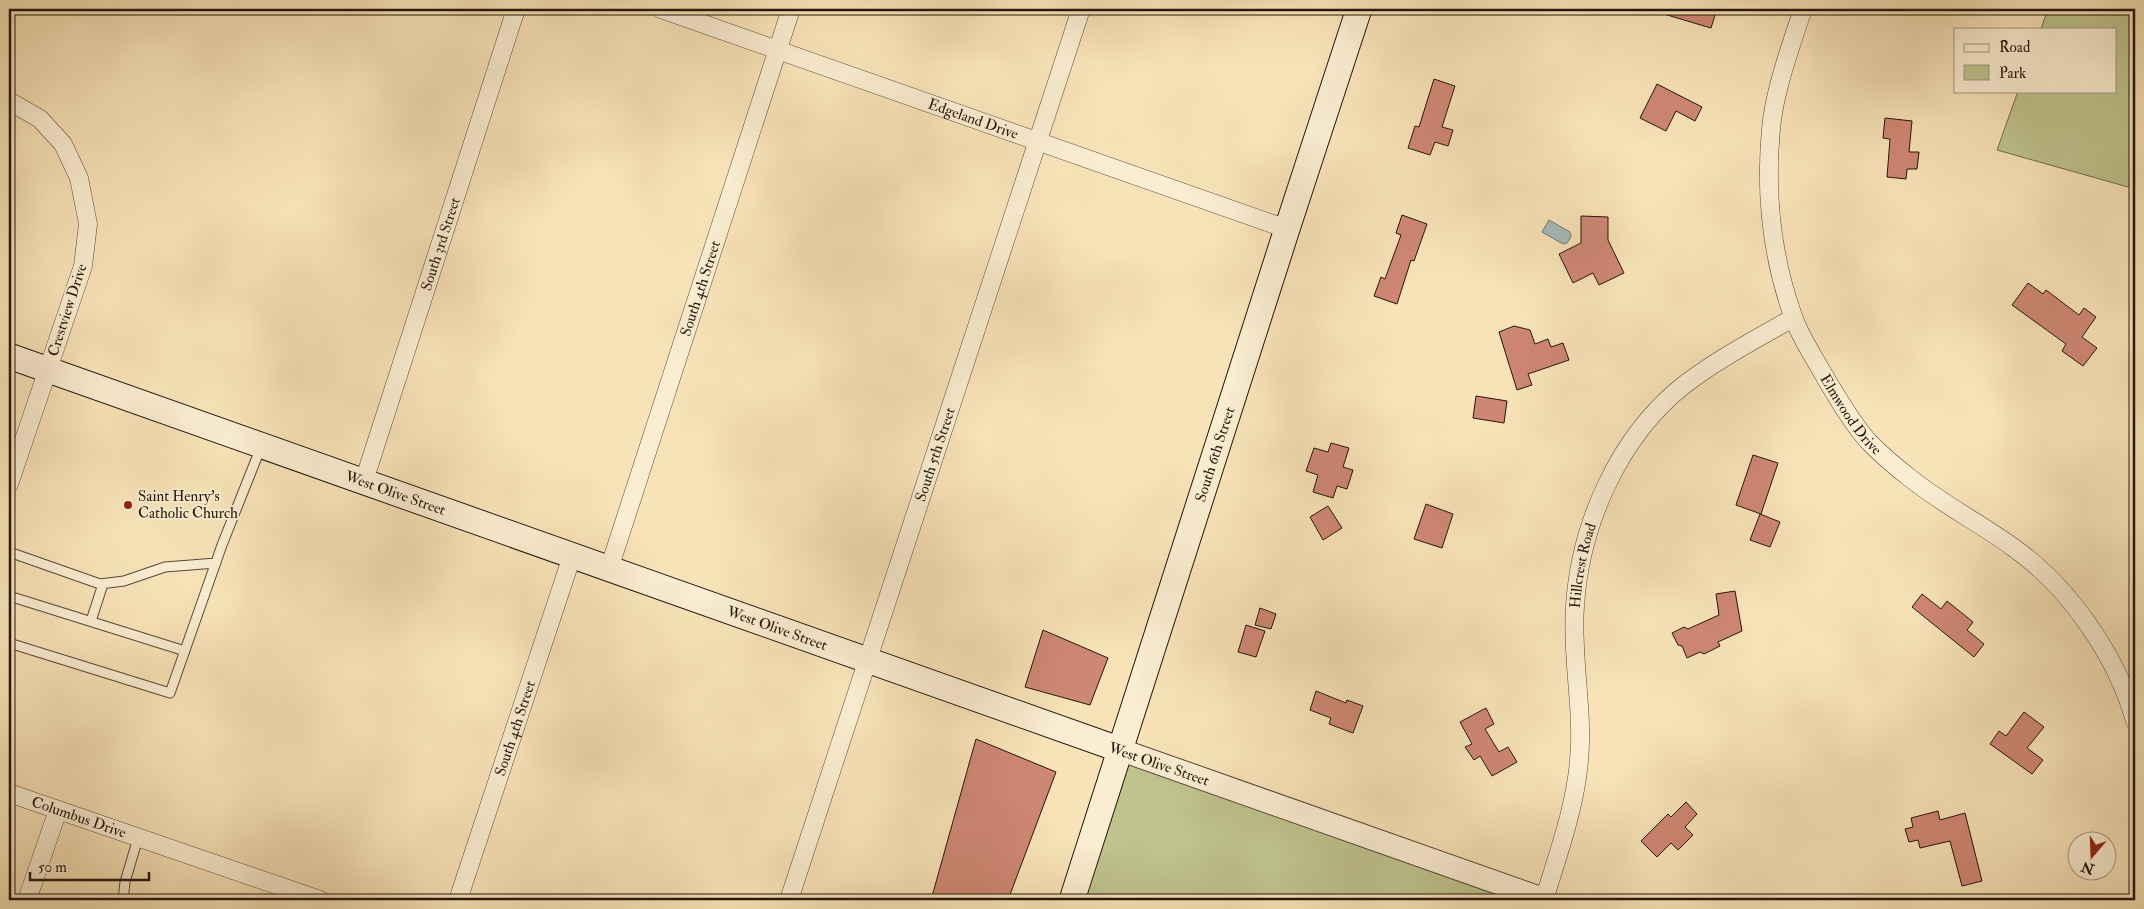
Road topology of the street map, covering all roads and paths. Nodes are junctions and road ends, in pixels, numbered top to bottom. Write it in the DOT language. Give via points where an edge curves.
graph roads {
  1 [pos="516,9"];
  2 [pos="661,9"];
  3 [pos="790,9"];
  4 [pos="1081,9"];
  5 [pos="1360,9"];
  6 [pos="1803,9"];
  7 [pos="777,49"];
  8 [pos="9,101"];
  9 [pos="1037,142"];
  10 [pos="1287,229"];
  11 [pos="1793,318"];
  12 [pos="9,356"];
  13 [pos="48,370"];
  14 [pos="262,444"];
  15 [pos="364,481"];
  16 [pos="9,484"];
  17 [pos="9,552"];
  18 [pos="572,556"];
  19 [pos="216,562"];
  20 [pos="608,569"];
  21 [pos="103,584"];
  22 [pos="9,596"];
  23 [pos="91,621"];
  24 [pos="9,644"];
  25 [pos="185,651"];
  26 [pos="867,661"];
  27 [pos="2132,697"];
  28 [pos="2135,721"];
  29 [pos="1121,750"];
  30 [pos="9,793"];
  31 [pos="58,810"];
  32 [pos="138,838"];
  33 [pos="27,900"];
  34 [pos="123,900"];
  35 [pos="320,900"];
  36 [pos="458,900"];
  37 [pos="789,900"];
  38 [pos="1072,900"];
  39 [pos="1545,900"];
  1 -- 15 [label="street, South 3rd Street"];
  2 -- 7 [label="street, Edgeland Drive"];
  3 -- 7 [label="street, South 4th Street"];
  4 -- 9 [label="street, South 5th Street"];
  5 -- 10 [label="main road, South 6th Street"];
  6 -- 11 [label="street, Elmwood Drive" via="1786,62 1771,128 1768,177 1777,259"];
  7 -- 9 [label="street, Edgeland Drive"];
  7 -- 20 [label="street, South 4th Street"];
  8 -- 13 [label="street, Crestview Drive" via="40,119 62,144 78,178 88,224 83,266"];
  9 -- 10 [label="street, Edgeland Drive"];
  9 -- 26 [label="street, South 5th Street"];
  10 -- 29 [label="main road, South 6th Street"];
  11 -- 27 [label="street, Elmwood Drive" via="1835,394 1870,443 1911,479 2015,548 2044,572 2102,644"];
  11 -- 39 [label="street, Hillcrest Road" via="1723,356 1683,386 1656,412 1632,442 1598,506 1589,529 1574,606 1579,758 1575,792"];
  12 -- 13 [label="main road, West Olive Street"];
  13 -- 14 [label="main road, West Olive Street"];
  13 -- 16 [label="street, Crestview Drive"];
  14 -- 15 [label="main road, West Olive Street"];
  14 -- 19 [label="lane"];
  15 -- 18 [label="main road, West Olive Street"];
  17 -- 21 [label="lane"];
  18 -- 20 [label="main road, West Olive Street"];
  18 -- 36 [label="street, South 4th Street"];
  19 -- 21 [label="lane" via="165,567 124,581"];
  19 -- 25 [label="lane"];
  20 -- 26 [label="main road, West Olive Street"];
  21 -- 23 [label="lane"];
  22 -- 23 [label="lane"];
  23 -- 25 [label="lane"];
  24 -- 25 [label="lane" via="170,693"];
  26 -- 29 [label="main road, West Olive Street"];
  26 -- 37 [label="street, South 5th Street"];
  27 -- 28 [label="street, Elmwood Drive"];
  29 -- 38 [label="main road, South 6th Street"];
  29 -- 39 [label="street, West Olive Street"];
  30 -- 31 [label="street, Columbus Drive"];
  31 -- 32 [label="street, Columbus Drive"];
  31 -- 33 [label="street"];
  32 -- 34 [label="lane"];
  32 -- 35 [label="street, Columbus Drive"];
}
